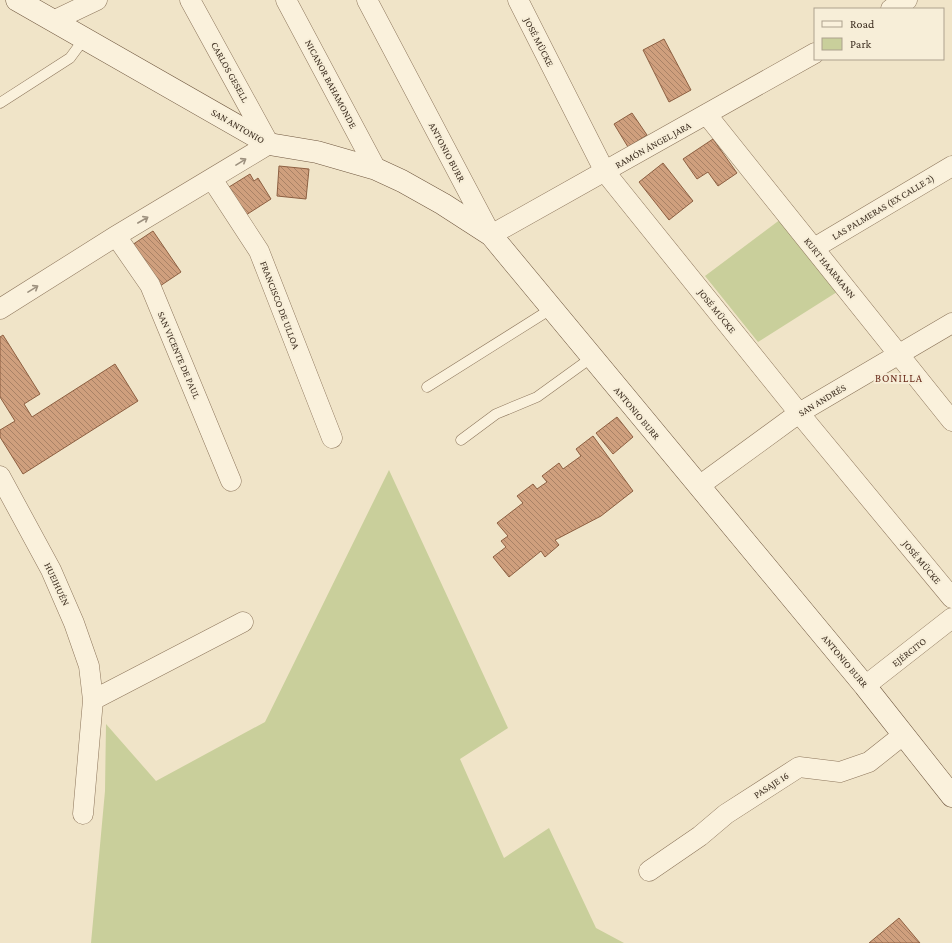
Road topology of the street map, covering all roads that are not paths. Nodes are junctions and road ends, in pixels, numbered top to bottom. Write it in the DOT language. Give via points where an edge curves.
graph roads {
  1 [pos="17,0"];
  2 [pos="97,0"];
  3 [pos="190,0"];
  4 [pos="286,0"];
  5 [pos="368,0"];
  6 [pos="518,0"];
  7 [pos="907,0"];
  8 [pos="893,8"];
  9 [pos="53,21"];
  10 [pos="84,38"];
  11 [pos="814,54"];
  12 [pos="0,103"];
  13 [pos="707,115"];
  14 [pos="269,144"];
  15 [pos="952,166"];
  16 [pos="376,169"];
  17 [pos="605,172"];
  18 [pos="212,180"];
  19 [pos="491,235"];
  20 [pos="116,236"];
  21 [pos="814,248"];
  22 [pos="551,309"];
  23 [pos="0,310"];
  24 [pos="952,323"];
  25 [pos="898,354"];
  26 [pos="591,358"];
  27 [pos="427,387"];
  28 [pos="799,413"];
  29 [pos="952,421"];
  30 [pos="332,438"];
  31 [pos="461,440"];
  32 [pos="0,476"];
  33 [pos="231,481"];
  34 [pos="699,486"];
  35 [pos="952,598"];
  36 [pos="952,618"];
  37 [pos="242,622"];
  38 [pos="865,686"];
  39 [pos="93,700"];
  40 [pos="903,734"];
  41 [pos="952,796"];
  42 [pos="83,814"];
  43 [pos="649,871"];
  1 -- 9 [label="street, SAN ANTONIO"];
  2 -- 9 [label="street"];
  3 -- 14 [label="street, CARLOS GESELL"];
  4 -- 16 [label="street, NICANOR BAHAMONDE"];
  5 -- 19 [label="street, ANTONIO BURR"];
  6 -- 17 [label="street, JOSÉ MÜCKE"];
  7 -- 8 [label="street"];
  9 -- 10 [label="street, SAN ANTONIO"];
  10 -- 12 [label="lane" via="70,58"];
  10 -- 14 [label="street, SAN ANTONIO"];
  11 -- 13 [label="street, RAMÓN ÁNGEL JARA"];
  13 -- 17 [label="street, RAMÓN ÁNGEL JARA"];
  13 -- 21 [label="street, KURT HAARMANN"];
  14 -- 16 [label="street, SAN ANTONIO" via="317,152"];
  18 -- 14 [label="street, one-way"];
  15 -- 21 [label="street, LAS PALMERAS (EX CALLE 2)"];
  16 -- 19 [label="street, SAN ANTONIO" via="443,204"];
  17 -- 19 [label="street, RAMÓN ÁNGEL JARA"];
  17 -- 28 [label="street, JOSÉ MÜCKE"];
  20 -- 18 [label="street, one-way"];
  18 -- 30 [label="street, FRANCISCO DE ULLOA" via="260,251"];
  19 -- 22 [label="street, ANTONIO BURR"];
  23 -- 20 [label="street, one-way"];
  20 -- 33 [label="street, SAN VICENTE DE PAUL" via="150,285"];
  21 -- 25 [label="street, KURT HAARMANN"];
  22 -- 26 [label="street, ANTONIO BURR"];
  22 -- 27 [label="lane"];
  24 -- 25 [label="street, SAN ANDRÉS"];
  25 -- 28 [label="street, SAN ANDRÉS"];
  25 -- 29 [label="street, KURT HAARMANN"];
  26 -- 31 [label="lane" via="537,397 496,414"];
  26 -- 34 [label="street, ANTONIO BURR"];
  28 -- 34 [label="street, SAN ANDRÉS"];
  28 -- 35 [label="street, JOSÉ MÜCKE"];
  32 -- 39 [label="street, HUEIHUÉN" via="51,570 74,623 89,666"];
  34 -- 38 [label="street, ANTONIO BURR"];
  36 -- 38 [label="street, EJÉRCITO"];
  37 -- 39 [label="street"];
  38 -- 40 [label="street, ANTONIO BURR"];
  39 -- 42 [label="street, HUEIHUÉN"];
  40 -- 41 [label="street, ANTONIO BURR"];
  40 -- 43 [label="street, PASAJE 16" via="870,762 840,772 799,767 726,814 700,836"];
}
